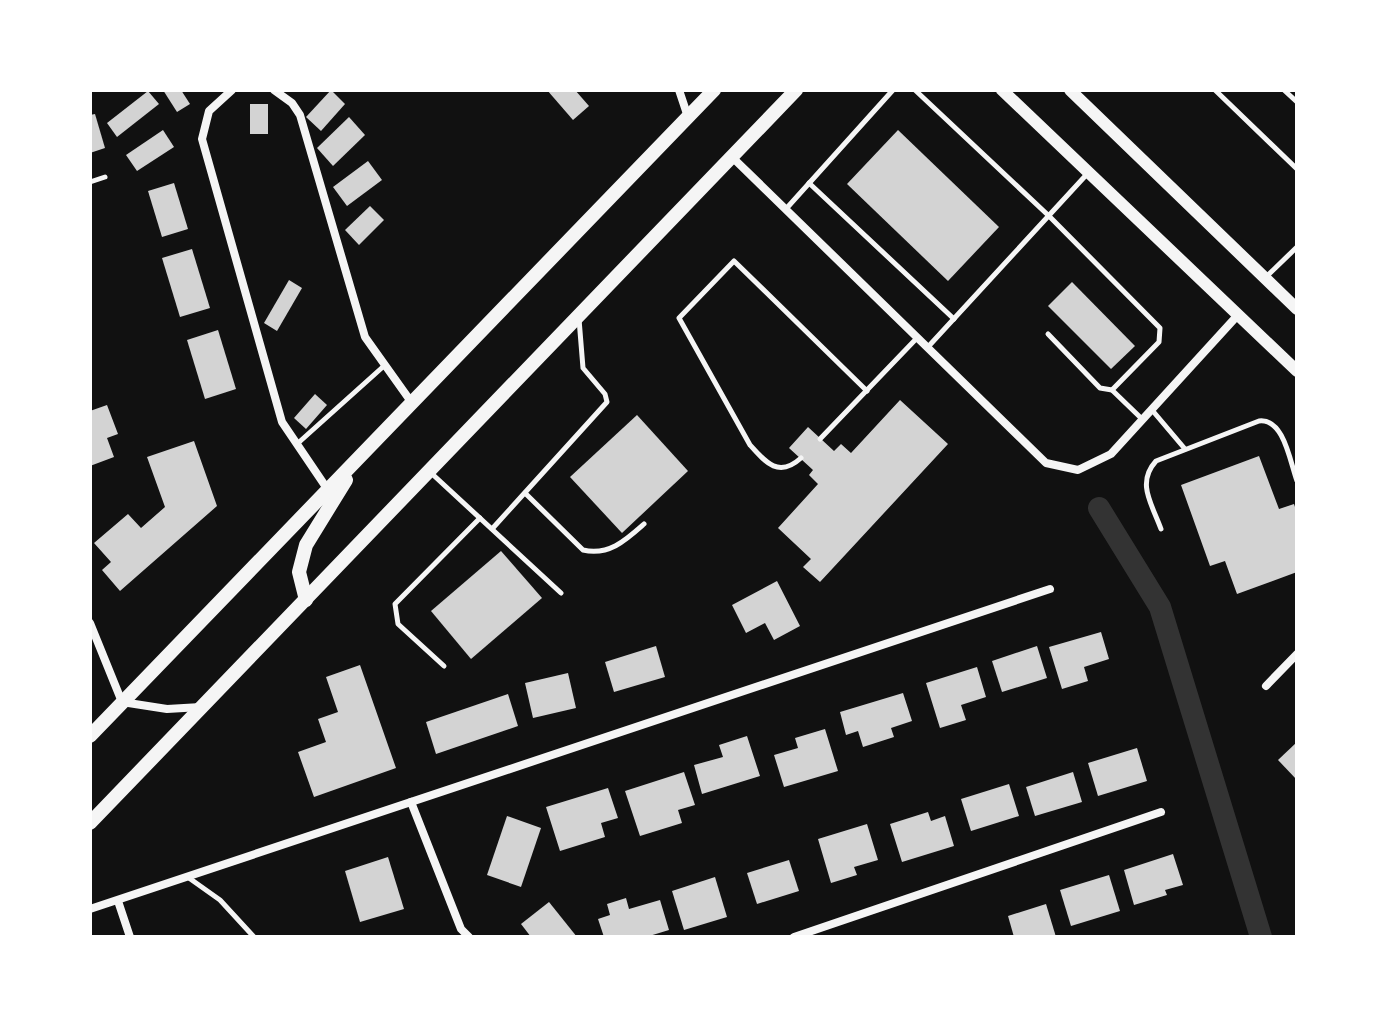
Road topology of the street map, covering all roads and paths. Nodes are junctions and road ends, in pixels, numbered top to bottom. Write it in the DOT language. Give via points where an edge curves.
graph roads {
  1 [pos="232,90"];
  2 [pos="274,90"];
  3 [pos="679,90"];
  4 [pos="714,90"];
  5 [pos="796,90"];
  6 [pos="893,90"];
  7 [pos="915,90"];
  8 [pos="1002,90"];
  9 [pos="1070,90"];
  10 [pos="1215,90"];
  11 [pos="1284,90"];
  12 [pos="1297,102"];
  13 [pos="688,117"];
  14 [pos="732,157"];
  15 [pos="1297,169"];
  16 [pos="1088,173"];
  17 [pos="105,177"];
  18 [pos="90,182"];
  19 [pos="809,183"];
  20 [pos="785,210"];
  21 [pos="1049,216"];
  22 [pos="1297,247"];
  23 [pos="1265,278"];
  24 [pos="1297,309"];
  25 [pos="579,316"];
  26 [pos="1237,316"];
  27 [pos="954,319"];
  28 [pos="1048,334"];
  29 [pos="916,339"];
  30 [pos="926,348"];
  31 [pos="385,365"];
  32 [pos="1297,371"];
  33 [pos="1112,390"];
  34 [pos="867,391"];
  35 [pos="412,403"];
  36 [pos="1152,410"];
  37 [pos="1143,420"];
  38 [pos="820,439"];
  39 [pos="297,444"];
  40 [pos="1185,449"];
  41 [pos="801,458"];
  42 [pos="358,459"];
  43 [pos="429,471"];
  44 [pos="1297,481"];
  45 [pos="328,490"];
  46 [pos="525,493"];
  47 [pos="480,518"];
  48 [pos="644,524"];
  49 [pos="492,529"];
  50 [pos="1161,529"];
  51 [pos="1050,589"];
  52 [pos="561,593"];
  53 [pos="306,600"];
  54 [pos="90,623"];
  55 [pos="92,634"];
  56 [pos="1297,654"];
  57 [pos="444,666"];
  58 [pos="1266,686"];
  59 [pos="122,702"];
  60 [pos="202,707"];
  61 [pos="90,736"];
  62 [pos="411,802"];
  63 [pos="1161,812"];
  64 [pos="90,823"];
  65 [pos="188,877"];
  66 [pos="118,901"];
  67 [pos="90,909"];
  68 [pos="130,937"];
  69 [pos="254,937"];
  70 [pos="469,937"];
  71 [pos="794,937"];
  1 -- 39 [label="street" via="209,111 202,139 282,422"];
  2 -- 31 [label="street" via="300,115 365,337"];
  3 -- 13 [label="street"];
  4 -- 13 [label="main road"];
  5 -- 14 [label="main road"];
  6 -- 19 [label="lane"];
  7 -- 21 [label="lane"];
  8 -- 16 [label="main road"];
  9 -- 23 [label="main road"];
  10 -- 15 [label="lane"];
  11 -- 12 [label="lane"];
  13 -- 35 [label="main road"];
  14 -- 20 [label="street"];
  14 -- 25 [label="main road"];
  16 -- 21 [label="lane"];
  16 -- 26 [label="main road"];
  17 -- 18 [label="lane"];
  19 -- 20 [label="lane"];
  19 -- 27 [label="lane"];
  20 -- 29 [label="street"];
  21 -- 27 [label="lane"];
  21 -- 33 [label="lane" via="1160,328 1159,342"];
  22 -- 23 [label="lane"];
  23 -- 24 [label="main road"];
  25 -- 43 [label="main road"];
  25 -- 46 [label="lane" via="583,368 607,402"];
  26 -- 32 [label="main road"];
  26 -- 36 [label="street"];
  27 -- 30 [label="lane"];
  28 -- 33 [label="lane" via="1100,388"];
  29 -- 30 [label="street"];
  29 -- 34 [label="lane"];
  30 -- 37 [label="street" via="1046,463 1078,470 1111,454"];
  31 -- 35 [label="street"];
  31 -- 39 [label="lane"];
  33 -- 37 [label="lane"];
  34 -- 38 [label="lane"];
  34 -- 41 [label="lane" via="734,261 679,318 750,445 779,468 792,467"];
  35 -- 42 [label="main road"];
  36 -- 37 [label="street"];
  36 -- 40 [label="lane"];
  39 -- 45 [label="street"];
  40 -- 44 [label="lane" via="1267,420 1281,435"];
  40 -- 50 [label="lane" via="1147,470 1146,488"];
  42 -- 45 [label="main road"];
  42 -- 53 [label="main road" via="306,545 299,572"];
  43 -- 47 [label="lane"];
  43 -- 53 [label="main road"];
  45 -- 59 [label="main road"];
  46 -- 48 [label="lane" via="583,550 620,545"];
  46 -- 49 [label="lane"];
  47 -- 49 [label="lane"];
  47 -- 57 [label="lane" via="395,604 398,624"];
  49 -- 52 [label="lane"];
  51 -- 62 [label="street"];
  53 -- 60 [label="main road"];
  54 -- 55 [label="street"];
  55 -- 59 [label="street"];
  56 -- 58 [label="street"];
  59 -- 60 [label="street" via="167,709"];
  59 -- 61 [label="main road"];
  60 -- 64 [label="main road"];
  62 -- 65 [label="street"];
  62 -- 70 [label="street" via="461,929"];
  63 -- 71 [label="street"];
  65 -- 66 [label="street"];
  65 -- 69 [label="lane" via="220,900"];
  66 -- 67 [label="street"];
  66 -- 68 [label="street"];
}
